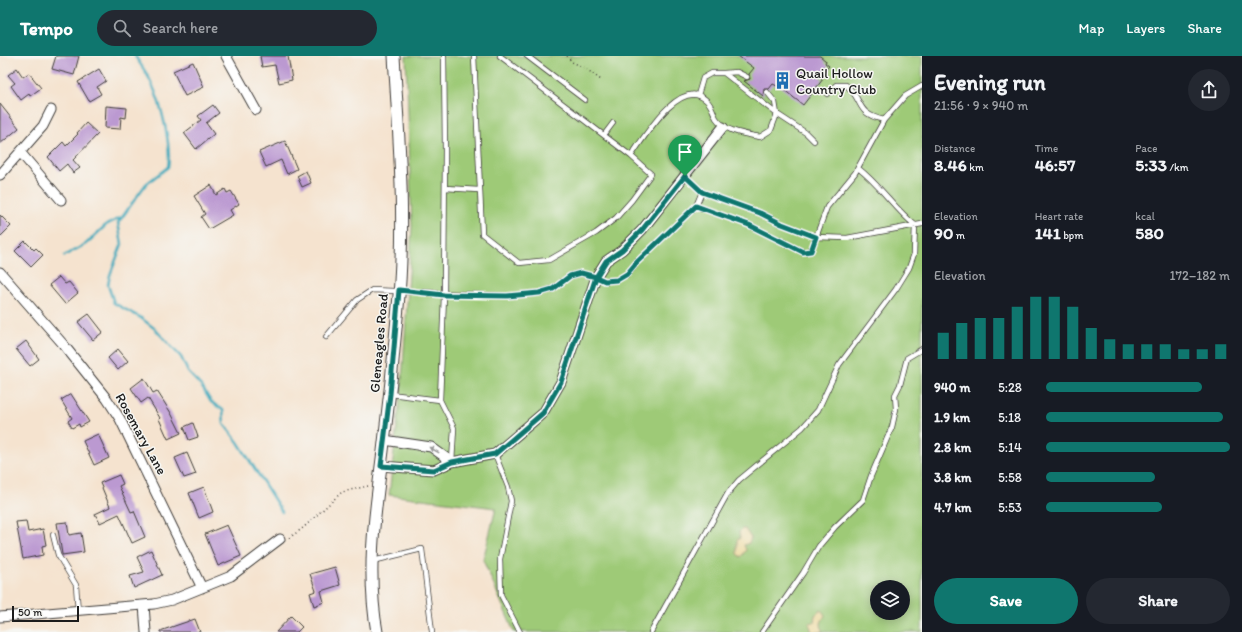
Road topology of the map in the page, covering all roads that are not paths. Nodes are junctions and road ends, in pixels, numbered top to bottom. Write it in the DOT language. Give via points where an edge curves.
graph roads {
  1 [pos="226,56"];
  2 [pos="394,56"];
  3 [pos="444,56"];
  4 [pos="474,56"];
  5 [pos="500,56"];
  6 [pos="527,56"];
  7 [pos="724,73"];
  8 [pos="748,77"];
  9 [pos="922,86"];
  10 [pos="766,92"];
  11 [pos="827,94"];
  12 [pos="698,95"];
  13 [pos="585,100"];
  14 [pos="51,110"];
  15 [pos="256,110"];
  16 [pos="777,114"];
  17 [pos="884,120"];
  18 [pos="613,123"];
  19 [pos="723,127"];
  20 [pos="604,135"];
  21 [pos="814,141"];
  22 [pos="20,152"];
  23 [pos="631,156"];
  24 [pos="858,168"];
  25 [pos="0,175"];
  26 [pos="685,176"];
  27 [pos="445,188"];
  28 [pos="479,190"];
  29 [pos="702,192"];
  30 [pos="61,200"];
  31 [pos="696,206"];
  32 [pos="922,224"];
  33 [pos="915,225"];
  34 [pos="816,237"];
  35 [pos="0,272"];
  36 [pos="596,277"];
  37 [pos="399,290"];
  38 [pos="444,295"];
  39 [pos="326,337"];
  40 [pos="922,349"];
  41 [pos="390,394"];
  42 [pos="440,400"];
  43 [pos="384,440"];
  44 [pos="495,454"];
  45 [pos="452,462"];
  46 [pos="381,466"];
  47 [pos="53,535"];
  48 [pos="280,539"];
  49 [pos="371,561"];
  50 [pos="202,588"];
  51 [pos="144,605"];
  52 [pos="78,611"];
  53 [pos="0,617"];
  54 [pos="146,632"];
  55 [pos="375,632"];
  56 [pos="432,632"];
  57 [pos="520,632"];
  58 [pos="651,632"];
  59 [pos="762,632"];
  1 -- 15 [label="street"];
  2 -- 37 [label="street, Gleneagles Road" via="402,200"];
  3 -- 27 [label="lane"];
  4 -- 28 [label="lane"];
  5 -- 20 [label="lane"];
  6 -- 13 [label="lane"];
  7 -- 8 [label="lane" via="737,72"];
  7 -- 12 [label="lane" via="712,73 703,78"];
  7 -- 16 [label="lane"];
  9 -- 17 [label="lane" via="904,96"];
  10 -- 16 [label="lane" via="775,102"];
  11 -- 17 [label="lane" via="836,85 846,85 866,114"];
  12 -- 19 [label="lane" via="706,99"];
  12 -- 23 [label="lane" via="679,97"];
  14 -- 22 [label="street" via="43,126"];
  16 -- 19 [label="lane" via="771,130 760,137"];
  16 -- 21 [label="lane"];
  17 -- 24 [label="lane"];
  18 -- 20 [label="lane"];
  19 -- 26 [label="street"];
  20 -- 23 [label="lane"];
  22 -- 25 [label="street"];
  22 -- 30 [label="street"];
  23 -- 28 [label="lane" via="651,174 632,200 616,218 596,233 549,260 519,263 482,234"];
  24 -- 33 [label="lane" via="873,180"];
  24 -- 34 [label="lane" via="827,207"];
  26 -- 29 [label="lane"];
  26 -- 36 [label="street" via="642,230 622,250 606,261"];
  27 -- 28 [label="lane"];
  27 -- 38 [label="lane"];
  29 -- 31 [label="lane"];
  29 -- 34 [label="lane"];
  31 -- 34 [label="lane" via="749,225 803,252 811,251"];
  31 -- 36 [label="lane" via="627,274 617,280 605,281"];
  32 -- 33 [label="lane"];
  33 -- 34 [label="lane" via="846,238"];
  33 -- 58 [label="lane" via="914,254 909,268 839,364 818,410 802,428 739,480 728,493"];
  35 -- 50 [label="street, Rosemary Lane" via="68,350 120,419"];
  36 -- 38 [label="lane" via="581,273 570,276 553,289 539,293 507,296"];
  36 -- 44 [label="street" via="561,382 543,413"];
  37 -- 38 [label="lane"];
  37 -- 39 [label="lane" via="372,290 357,300"];
  37 -- 41 [label="street, Gleneagles Road"];
  38 -- 42 [label="lane"];
  40 -- 59 [label="lane" via="907,358 895,395 896,409 892,427 871,476 864,500 819,546"];
  41 -- 42 [label="lane"];
  41 -- 43 [label="street, Gleneagles Road"];
  42 -- 45 [label="lane" via="454,428"];
  45 -- 43 [label="street, one-way" via="431,447"];
  43 -- 46 [label="street, Gleneagles Road"];
  44 -- 45 [label="street"];
  44 -- 57 [label="lane" via="511,501 500,559 501,595"];
  45 -- 46 [label="street" via="434,470"];
  46 -- 49 [label="street, Gleneagles Road"];
  47 -- 52 [label="lane" via="58,555 76,585"];
  48 -- 50 [label="street" via="231,576"];
  49 -- 55 [label="street, Gleneagles Road"];
  49 -- 56 [label="lane" via="422,549"];
  50 -- 51 [label="street" via="172,600"];
  51 -- 52 [label="street"];
  51 -- 54 [label="street"];
  52 -- 53 [label="street"];
}
